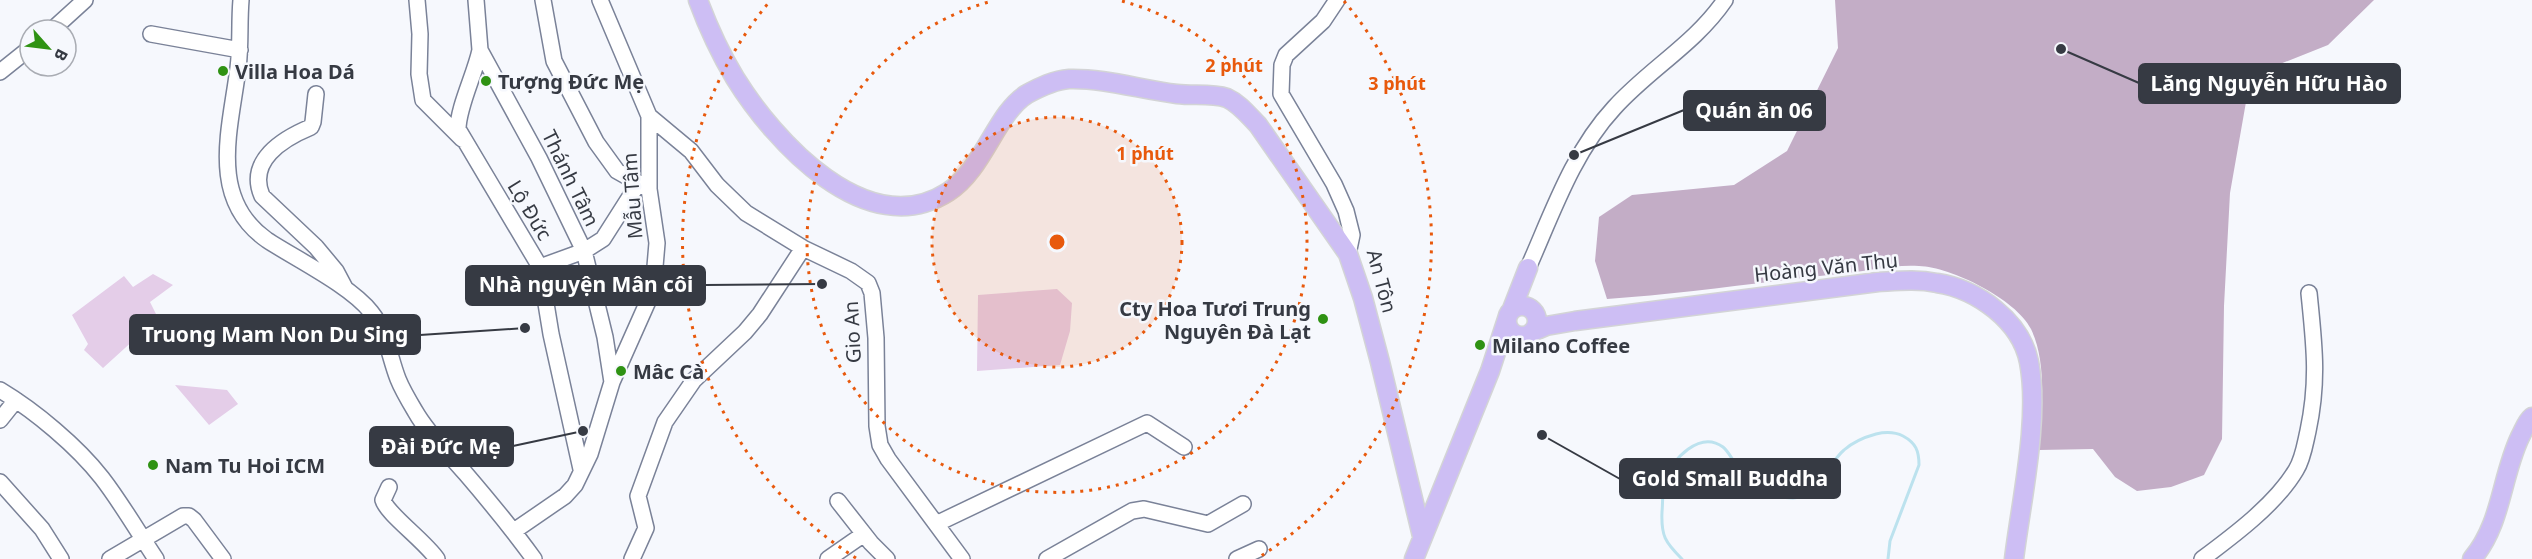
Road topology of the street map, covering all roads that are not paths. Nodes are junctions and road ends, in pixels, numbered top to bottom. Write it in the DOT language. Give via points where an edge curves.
graph roads {
  1 [pos="85,0"];
  2 [pos="241,0"];
  3 [pos="417,0"];
  4 [pos="476,0"];
  5 [pos="543,0"];
  6 [pos="600,0"];
  7 [pos="698,0"];
  8 [pos="1337,0"];
  9 [pos="1725,0"];
  10 [pos="65,18"];
  11 [pos="151,34"];
  12 [pos="240,50"];
  13 [pos="480,50"];
  14 [pos="18,56"];
  15 [pos="4,65"];
  16 [pos="316,94"];
  17 [pos="649,116"];
  18 [pos="465,141"];
  19 [pos="643,186"];
  20 [pos="803,248"];
  21 [pos="584,251"];
  22 [pos="1348,254"];
  23 [pos="540,267"];
  24 [pos="1528,268"];
  25 [pos="346,291"];
  26 [pos="2309,293"];
  27 [pos="1533,311"];
  28 [pos="1509,314"];
  29 [pos="1575,321"];
  30 [pos="1528,334"];
  31 [pos="1490,371"];
  32 [pos="612,382"];
  33 [pos="0,390"];
  34 [pos="16,400"];
  35 [pos="2532,417"];
  36 [pos="0,420"];
  37 [pos="1184,447"];
  38 [pos="582,470"];
  39 [pos="0,482"];
  40 [pos="389,487"];
  41 [pos="838,501"];
  42 [pos="1243,504"];
  43 [pos="936,524"];
  44 [pos="514,531"];
  45 [pos="864,534"];
  46 [pos="1422,536"];
  47 [pos="142,539"];
  48 [pos="1259,549"];
  49 [pos="61,559"];
  50 [pos="110,559"];
  51 [pos="156,559"];
  52 [pos="223,559"];
  53 [pos="437,559"];
  54 [pos="534,559"];
  55 [pos="632,559"];
  56 [pos="828,559"];
  57 [pos="887,559"];
  58 [pos="962,559"];
  59 [pos="1047,559"];
  60 [pos="1237,559"];
  61 [pos="1414,559"];
  62 [pos="2014,559"];
  63 [pos="2202,559"];
  64 [pos="2472,559"];
  1 -- 10 [label="street"];
  2 -- 12 [label="street"];
  3 -- 18 [label="street" via="418,74 423,100"];
  4 -- 13 [label="street, Thánh Tâm"];
  5 -- 19 [label="street" via="554,61 596,142 617,171"];
  6 -- 17 [label="street, Mẫu Tâm"];
  7 -- 22 [label="main road" via="725,61 762,115 807,161 862,200 900,208 933,201 960,184 1024,96 1068,79 1096,82 1222,97 1240,106 1258,125"];
  8 -- 22 [label="street, An Tôn" via="1323,21 1286,56 1281,94 1346,211 1352,235"];
  9 -- 24 [label="street" via="1701,31 1628,93 1595,130 1563,189"];
  11 -- 12 [label="street"];
  12 -- 25 [label="street" via="227,148 227,173 235,200 250,225 265,238"];
  13 -- 18 [label="street, Lộ Đức" via="458,120"];
  13 -- 21 [label="street, Thánh Tâm"];
  14 -- 15 [label="street"];
  16 -- 25 [label="street" via="311,127 282,143 264,160 257,184 262,196 336,271"];
  17 -- 19 [label="street, Mẫu Tâm"];
  17 -- 20 [label="street, Gio An" via="692,151 746,213"];
  18 -- 23 [label="street, Lộ Đức"];
  19 -- 21 [label="street" via="603,239"];
  19 -- 32 [label="street, Mẫu Tâm" via="657,243 653,290"];
  20 -- 43 [label="street, Gio An" via="868,283 876,338 875,393 880,445"];
  20 -- 55 [label="street" via="760,315 694,380 665,422 638,496 646,528"];
  21 -- 23 [label="street"];
  21 -- 32 [label="street, Thánh Tâm"];
  22 -- 46 [label="main road, An Tôn" via="1380,362"];
  23 -- 38 [label="street, Lộ Đức"];
  24 -- 27 [label="main road" via="1527,292"];
  24 -- 28 [label="main road, Hoàng Văn Thụ"];
  25 -- 44 [label="street" via="370,310 380,324 398,379 416,412"];
  26 -- 63 [label="street" via="2316,376 2314,405 2296,469 2281,490"];
  27 -- 28 [label="main road" via="1521,306"];
  27 -- 29 [label="main road, Hoàng Văn Thụ" via="1548,319"];
  27 -- 30 [label="main road" via="1537,323"];
  28 -- 30 [label="main road" via="1512,333"];
  28 -- 31 [label="main road, Hoàng Văn Thụ"];
  29 -- 30 [label="main road, Hoàng Văn Thụ"];
  29 -- 62 [label="main road, Hoàng Văn Thụ" via="1878,282 1915,280 1964,291 2007,320 2029,361 2032,406"];
  30 -- 31 [label="main road, Hoàng Văn Thụ" via="1506,351"];
  31 -- 46 [label="main road, Hoàng Văn Thụ"];
  32 -- 38 [label="street, Mẫu Tâm"];
  33 -- 34 [label="street"];
  34 -- 36 [label="street"];
  34 -- 47 [label="street" via="91,465"];
  35 -- 64 [label="main road" via="2510,457 2495,522"];
  37 -- 43 [label="street" via="1147,423"];
  38 -- 44 [label="street, Mẫu Tâm" via="565,496"];
  39 -- 49 [label="street" via="42,529"];
  40 -- 53 [label="street" via="383,500 387,510"];
  41 -- 45 [label="street"];
  42 -- 59 [label="street" via="1208,524 1144,509 1132,511"];
  43 -- 58 [label="street, Gio An"];
  44 -- 54 [label="street"];
  45 -- 56 [label="street"];
  45 -- 57 [label="street"];
  46 -- 61 [label="main road, Hoàng Văn Thụ"];
  47 -- 50 [label="street"];
  47 -- 51 [label="street"];
  47 -- 52 [label="street" via="189,516"];
  48 -- 60 [label="street"];
}
